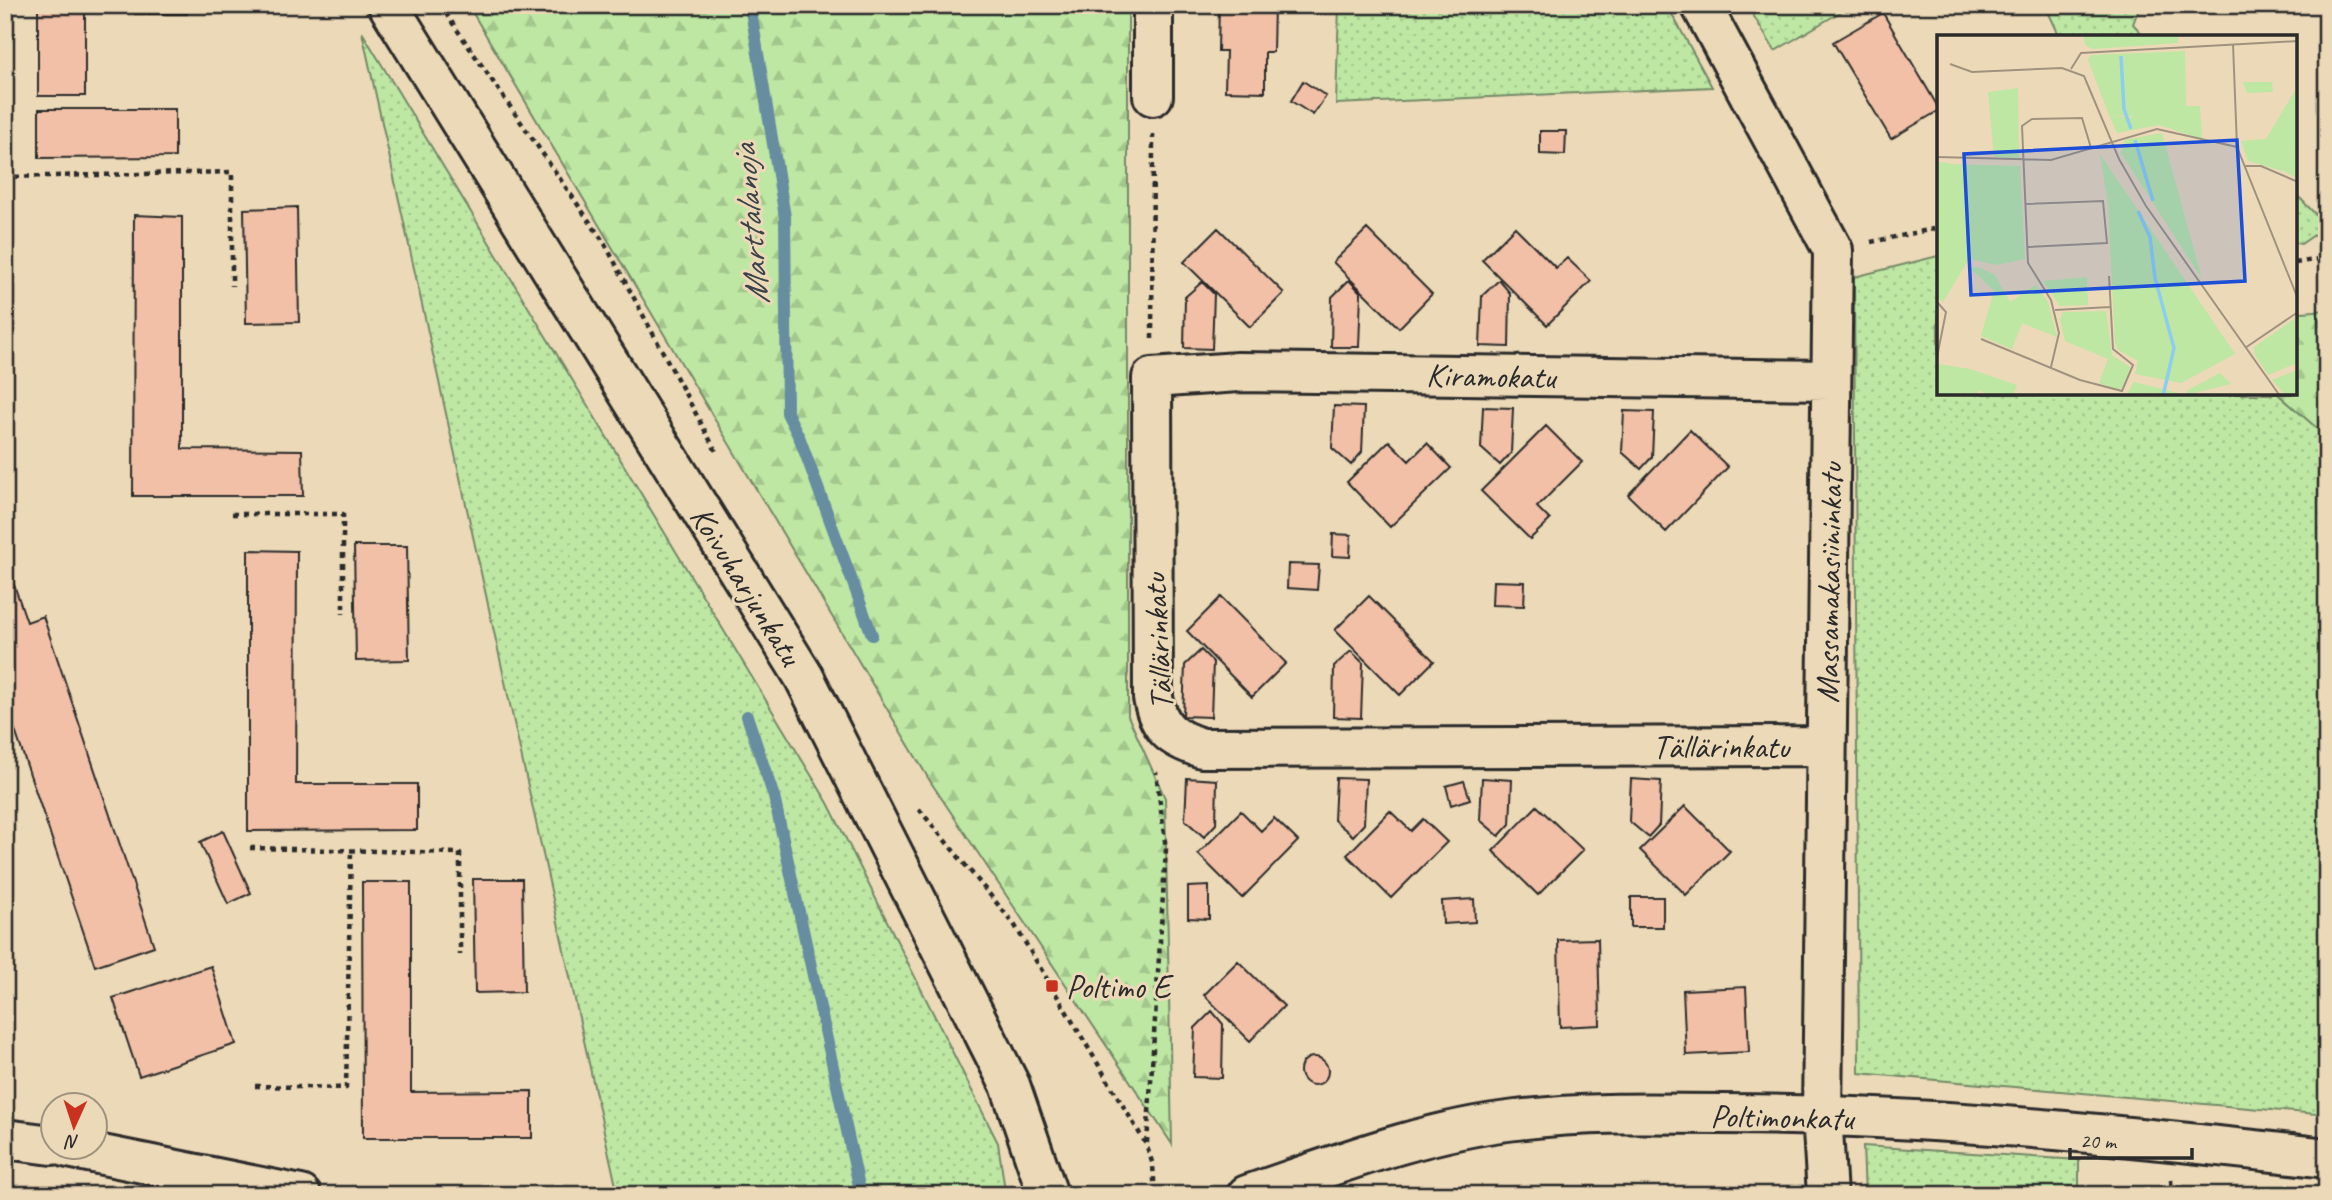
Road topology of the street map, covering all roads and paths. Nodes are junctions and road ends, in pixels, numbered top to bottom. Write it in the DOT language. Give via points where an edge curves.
graph roads {
  1 [pos="388,5"];
  2 [pos="1153,5"];
  3 [pos="1701,5"];
  4 [pos="1153,96"];
  5 [pos="5,177"];
  6 [pos="1937,228"];
  7 [pos="1833,250"];
  8 [pos="2327,253"];
  9 [pos="2297,263"];
  10 [pos="232,286"];
  11 [pos="1152,378"];
  12 [pos="1830,380"];
  13 [pos="232,514"];
  14 [pos="343,614"];
  15 [pos="1826,746"];
  16 [pos="1155,762"];
  17 [pos="250,848"];
  18 [pos="351,850"];
  19 [pos="460,955"];
  20 [pos="255,1086"];
  21 [pos="1822,1114"];
  22 [pos="5,1139"];
  23 [pos="38,1143"];
  24 [pos="1146,1144"];
  25 [pos="108,1155"];
  26 [pos="2327,1158"];
  27 [pos="302,1195"];
  28 [pos="1048,1195"];
  29 [pos="1248,1195"];
  30 [pos="1827,1195"];
  1 -- 28 [label="street, Koivuharjunkatu" via="804,677 1010,1085"];
  2 -- 4 [label="street"];
  3 -- 7 [label="street, Massamakasiininkatu"];
  4 -- 11 [label="path"];
  5 -- 10 [label="path" via="232,172"];
  6 -- 7 [label="path"];
  7 -- 12 [label="street, Massamakasiininkatu"];
  8 -- 9 [label="path"];
  11 -- 12 [label="street, Kiramokatu" via="1238,372"];
  11 -- 15 [label="street, Tällärinkatu" via="1153,698 1156,716 1172,737 1202,748"];
  12 -- 15 [label="street, Massamakasiininkatu"];
  13 -- 14 [label="path" via="343,514"];
  15 -- 21 [label="street, Massamakasiininkatu"];
  16 -- 24 [label="path" via="1166,849"];
  17 -- 18 [label="path"];
  18 -- 19 [label="path" via="460,853"];
  18 -- 20 [label="path" via="346,1088"];
  21 -- 26 [label="street, Poltimonkatu" via="2169,1140"];
  21 -- 29 [label="street, Poltimonkatu" via="1589,1113 1515,1120 1457,1130"];
  21 -- 30 [label="street, Massamakasiininkatu"];
  22 -- 23 [label="street"];
  25 -- 27 [label="street"];
}
